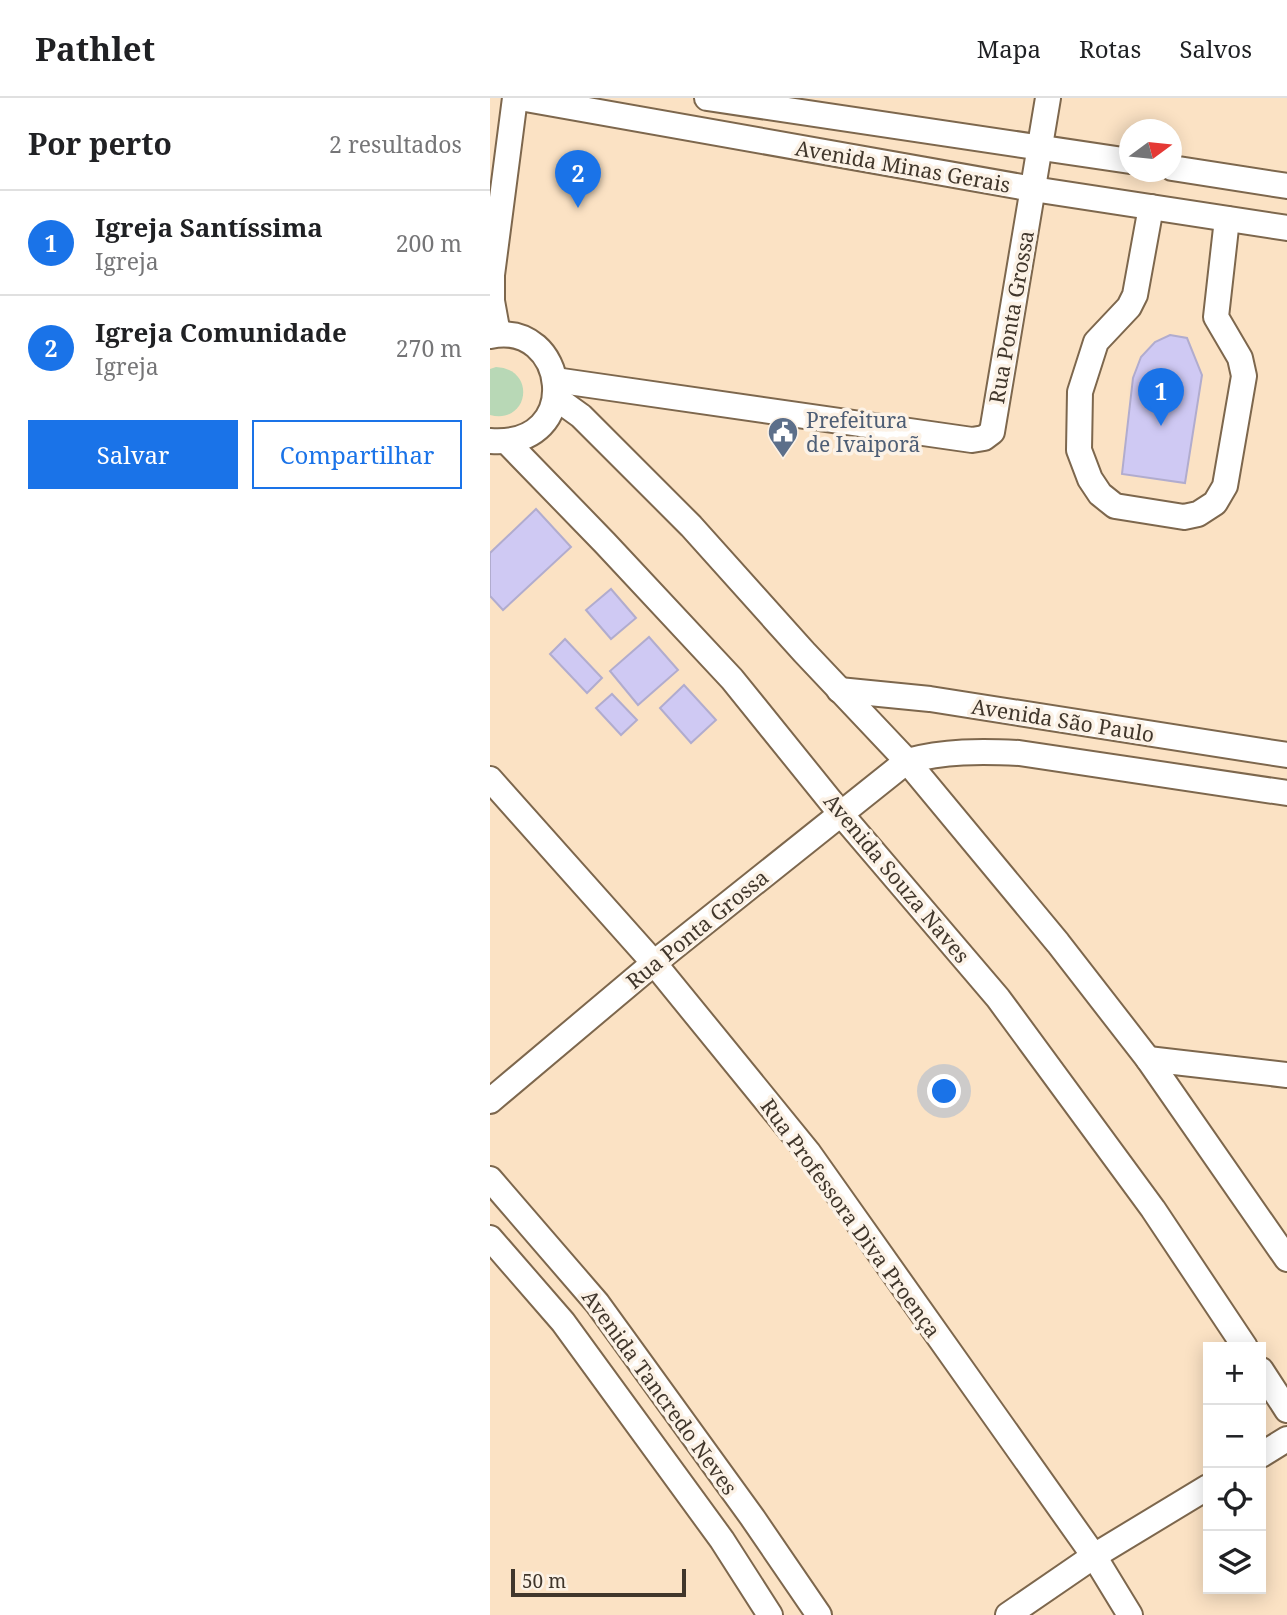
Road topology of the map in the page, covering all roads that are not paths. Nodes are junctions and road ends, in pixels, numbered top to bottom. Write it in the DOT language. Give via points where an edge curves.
graph roads {
  1 [pos="518,98"];
  2 [pos="707,98"];
  3 [pos="1048,98"];
  4 [pos="1041,147"];
  5 [pos="1119,159"];
  6 [pos="1182,170"];
  7 [pos="1287,186"];
  8 [pos="1033,189"];
  9 [pos="1151,207"];
  10 [pos="1227,219"];
  11 [pos="1287,228"];
  12 [pos="494,335"];
  13 [pos="555,389"];
  14 [pos="499,442"];
  15 [pos="839,690"];
  16 [pos="1287,755"];
  17 [pos="907,761"];
  18 [pos="490,779"];
  19 [pos="1287,793"];
  20 [pos="841,814"];
  21 [pos="654,963"];
  22 [pos="1148,1059"];
  23 [pos="1287,1075"];
  24 [pos="490,1101"];
  25 [pos="490,1179"];
  26 [pos="490,1238"];
  27 [pos="1287,1259"];
  28 [pos="1242,1342"];
  29 [pos="1266,1378"];
  30 [pos="1287,1410"];
  31 [pos="1287,1439"];
  32 [pos="1266,1452"];
  33 [pos="1203,1490"];
  34 [pos="1094,1556"];
  35 [pos="770,1615"];
  36 [pos="819,1615"];
  37 [pos="1008,1615"];
  38 [pos="1130,1615"];
  1 -- 8 [label="street, Avenida Minas Gerais"];
  1 -- 12 [label="street" via="492,275"];
  2 -- 4 [label="street, Avenida Minas Gerais"];
  3 -- 4 [label="street, Rua Ponta Grossa"];
  4 -- 5 [label="street, Avenida Minas Gerais"];
  4 -- 8 [label="street, Rua Ponta Grossa"];
  6 -- 7 [label="street"];
  8 -- 9 [label="street, Avenida Minas Gerais"];
  8 -- 13 [label="street, Rua Ponta Grossa" via="992,432 984,438"];
  9 -- 10 [label="street, Avenida Minas Gerais"];
  9 -- 10 [label="street" via="1136,295 1096,342 1080,392 1079,450 1090,479 1115,506 1184,517 1215,503 1225,486 1244,376 1240,358 1216,317"];
  10 -- 11 [label="street, Avenida Minas Gerais"];
  12 -- 13 [label="street" via="513,335 539,349 550,363"];
  13 -- 14 [label="street" via="550,414 539,428 524,438"];
  13 -- 15 [label="street" via="691,526"];
  14 -- 20 [label="street, Avenida Souza Naves" via="605,543 732,679"];
  15 -- 16 [label="street, Avenida São Paulo" via="930,699"];
  15 -- 17 [label="street"];
  17 -- 19 [label="street, Avenida São Paulo" via="978,751 1019,754"];
  17 -- 20 [label="street, Rua Ponta Grossa"];
  17 -- 22 [label="street"];
  18 -- 21 [label="street, Rua Professora Diva Proença"];
  20 -- 21 [label="street, Rua Ponta Grossa"];
  20 -- 28 [label="street, Avenida Souza Naves" via="998,998 1153,1209"];
  21 -- 24 [label="street, Rua Ponta Grossa"];
  21 -- 34 [label="street, Rua Professora Diva Proença" via="808,1152"];
  22 -- 23 [label="street"];
  22 -- 27 [label="street"];
  25 -- 36 [label="street, Avenida Tancredo Neves" via="597,1303"];
  26 -- 35 [label="street, Avenida Tancredo Neves" via="563,1322 722,1540"];
  29 -- 30 [label="street"];
  31 -- 32 [label="street"];
  33 -- 34 [label="street"];
  34 -- 37 [label="street"];
  34 -- 38 [label="street, Rua Professora Diva Proença"];
}
